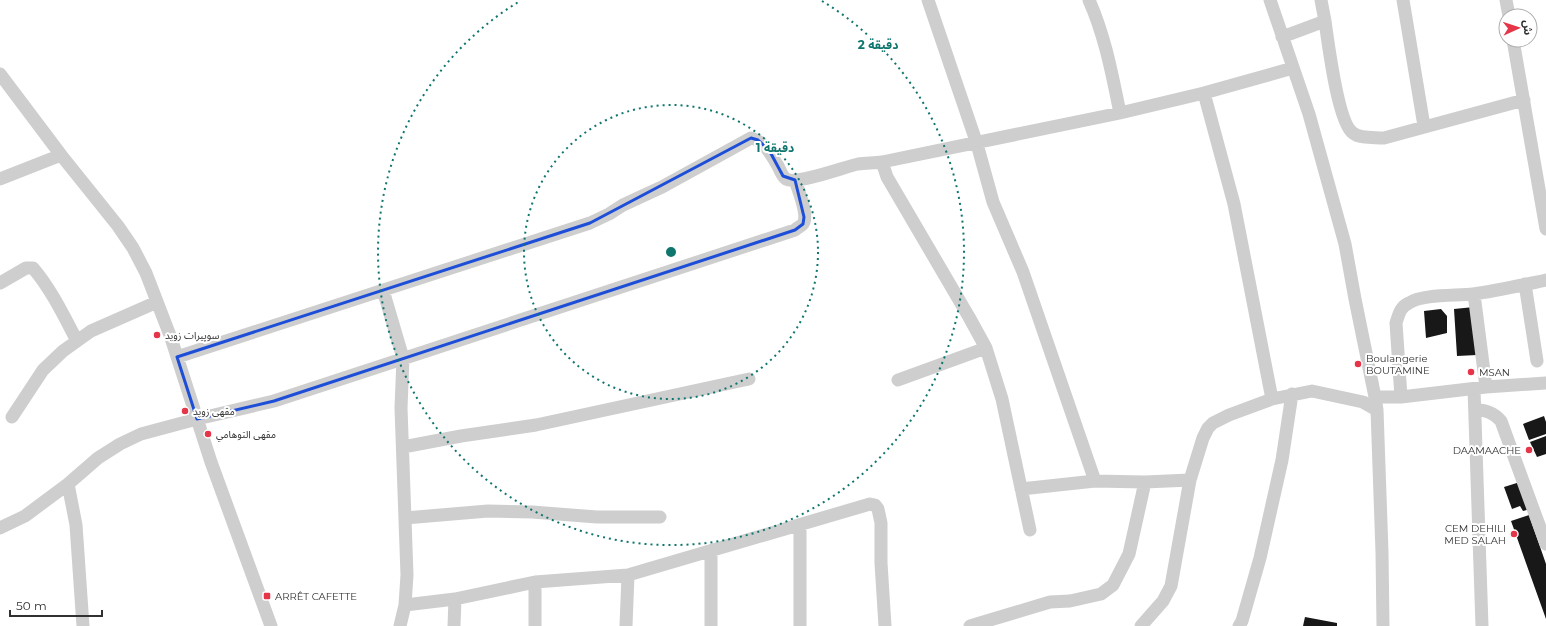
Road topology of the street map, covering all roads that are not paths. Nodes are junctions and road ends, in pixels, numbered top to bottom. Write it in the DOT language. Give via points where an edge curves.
graph roads {
  1 [pos="928,0"];
  2 [pos="1089,0"];
  3 [pos="1270,0"];
  4 [pos="1321,0"];
  5 [pos="1402,0"];
  6 [pos="1325,21"];
  7 [pos="1282,37"];
  8 [pos="1514,48"];
  9 [pos="1293,68"];
  10 [pos="0,74"];
  11 [pos="1204,93"];
  12 [pos="1524,100"];
  13 [pos="1120,113"];
  14 [pos="1424,126"];
  15 [pos="977,144"];
  16 [pos="61,155"];
  17 [pos="882,162"];
  18 [pos="0,179"];
  19 [pos="795,180"];
  20 [pos="1546,229"];
  21 [pos="1546,280"];
  22 [pos="0,283"];
  23 [pos="1525,284"];
  24 [pos="383,290"];
  25 [pos="1474,294"];
  26 [pos="157,302"];
  27 [pos="77,341"];
  28 [pos="986,348"];
  29 [pos="177,357"];
  30 [pos="403,358"];
  31 [pos="1537,361"];
  32 [pos="749,379"];
  33 [pos="898,380"];
  34 [pos="1546,383"];
  35 [pos="1480,388"];
  36 [pos="1292,394"];
  37 [pos="1375,397"];
  38 [pos="1400,397"];
  39 [pos="1272,399"];
  40 [pos="1474,409"];
  41 [pos="1377,410"];
  42 [pos="12,417"];
  43 [pos="197,419"];
  44 [pos="402,447"];
  45 [pos="1190,480"];
  46 [pos="1095,481"];
  47 [pos="1145,482"];
  48 [pos="68,484"];
  49 [pos="1021,490"];
  50 [pos="660,517"];
  51 [pos="405,518"];
  52 [pos="800,526"];
  53 [pos="0,528"];
  54 [pos="1030,530"];
  55 [pos="1546,544"];
  56 [pos="711,551"];
  57 [pos="628,575"];
  58 [pos="535,582"];
  59 [pos="455,599"];
  60 [pos="405,605"];
  61 [pos="985,624"];
  62 [pos="83,626"];
  63 [pos="271,626"];
  64 [pos="400,626"];
  65 [pos="454,626"];
  66 [pos="535,626"];
  67 [pos="626,626"];
  68 [pos="712,626"];
  69 [pos="800,626"];
  70 [pos="885,626"];
  71 [pos="970,626"];
  72 [pos="1141,626"];
  73 [pos="1239,626"];
  74 [pos="1384,626"];
  75 [pos="1482,626"];
  1 -- 15 [label="street"];
  2 -- 13 [label="street" via="1099,23"];
  3 -- 7 [label="street"];
  4 -- 6 [label="street"];
  5 -- 14 [label="street"];
  6 -- 7 [label="street"];
  6 -- 14 [label="street" via="1345,123 1353,134 1384,138"];
  7 -- 9 [label="street"];
  8 -- 12 [label="street"];
  9 -- 11 [label="street"];
  9 -- 37 [label="street" via="1309,114 1346,244"];
  10 -- 16 [label="street"];
  11 -- 13 [label="street"];
  11 -- 39 [label="street" via="1234,204"];
  12 -- 14 [label="street"];
  12 -- 20 [label="street"];
  13 -- 15 [label="street"];
  15 -- 17 [label="street"];
  15 -- 46 [label="street" via="993,202 1023,272"];
  16 -- 18 [label="street"];
  16 -- 26 [label="street" via="133,248"];
  17 -- 19 [label="street" via="858,164"];
  17 -- 28 [label="street" via="887,177"];
  19 -- 24 [label="street" via="787,180 769,150 758,140 751,138 590,223"];
  19 -- 30 [label="street" via="804,208 803,224 795,230"];
  21 -- 23 [label="street"];
  22 -- 27 [label="street" via="26,268 33,268"];
  23 -- 25 [label="street"];
  23 -- 31 [label="street"];
  24 -- 29 [label="street"];
  24 -- 30 [label="street"];
  25 -- 35 [label="street"];
  25 -- 38 [label="street" via="1420,298 1403,306 1396,323"];
  26 -- 27 [label="street" via="91,331"];
  26 -- 29 [label="street"];
  27 -- 42 [label="street" via="63,350 43,370"];
  28 -- 33 [label="street"];
  28 -- 49 [label="street" via="1002,399"];
  29 -- 43 [label="street"];
  30 -- 43 [label="street" via="274,400"];
  30 -- 44 [label="street"];
  32 -- 44 [label="street" via="536,425"];
  34 -- 35 [label="street"];
  35 -- 38 [label="street"];
  35 -- 40 [label="street"];
  36 -- 39 [label="street"];
  36 -- 41 [label="street" via="1312,391 1363,402"];
  36 -- 73 [label="street" via="1282,460 1260,558"];
  37 -- 38 [label="street"];
  37 -- 41 [label="street"];
  39 -- 45 [label="street" via="1229,415 1208,428"];
  40 -- 55 [label="street" via="1495,414 1501,421"];
  40 -- 75 [label="street"];
  41 -- 74 [label="street"];
  43 -- 48 [label="street" via="141,434 120,444 98,458"];
  43 -- 63 [label="street"];
  44 -- 51 [label="street"];
  45 -- 47 [label="street"];
  45 -- 72 [label="street" via="1171,586 1163,601"];
  46 -- 47 [label="street"];
  46 -- 49 [label="street"];
  47 -- 61 [label="street" via="1129,554 1113,585 1101,594 1070,601 1050,602"];
  48 -- 53 [label="street" via="25,516"];
  48 -- 62 [label="street" via="76,525"];
  49 -- 54 [label="street"];
  50 -- 51 [label="street" via="597,517 488,511"];
  51 -- 60 [label="street"];
  52 -- 56 [label="street"];
  52 -- 69 [label="street"];
  52 -- 70 [label="street" via="870,504 875,505 881,523"];
  56 -- 57 [label="street"];
  56 -- 68 [label="street"];
  57 -- 58 [label="street"];
  57 -- 67 [label="street"];
  58 -- 59 [label="street"];
  58 -- 66 [label="street"];
  59 -- 60 [label="street"];
  59 -- 65 [label="street"];
  60 -- 64 [label="street"];
  61 -- 71 [label="street"];
}
